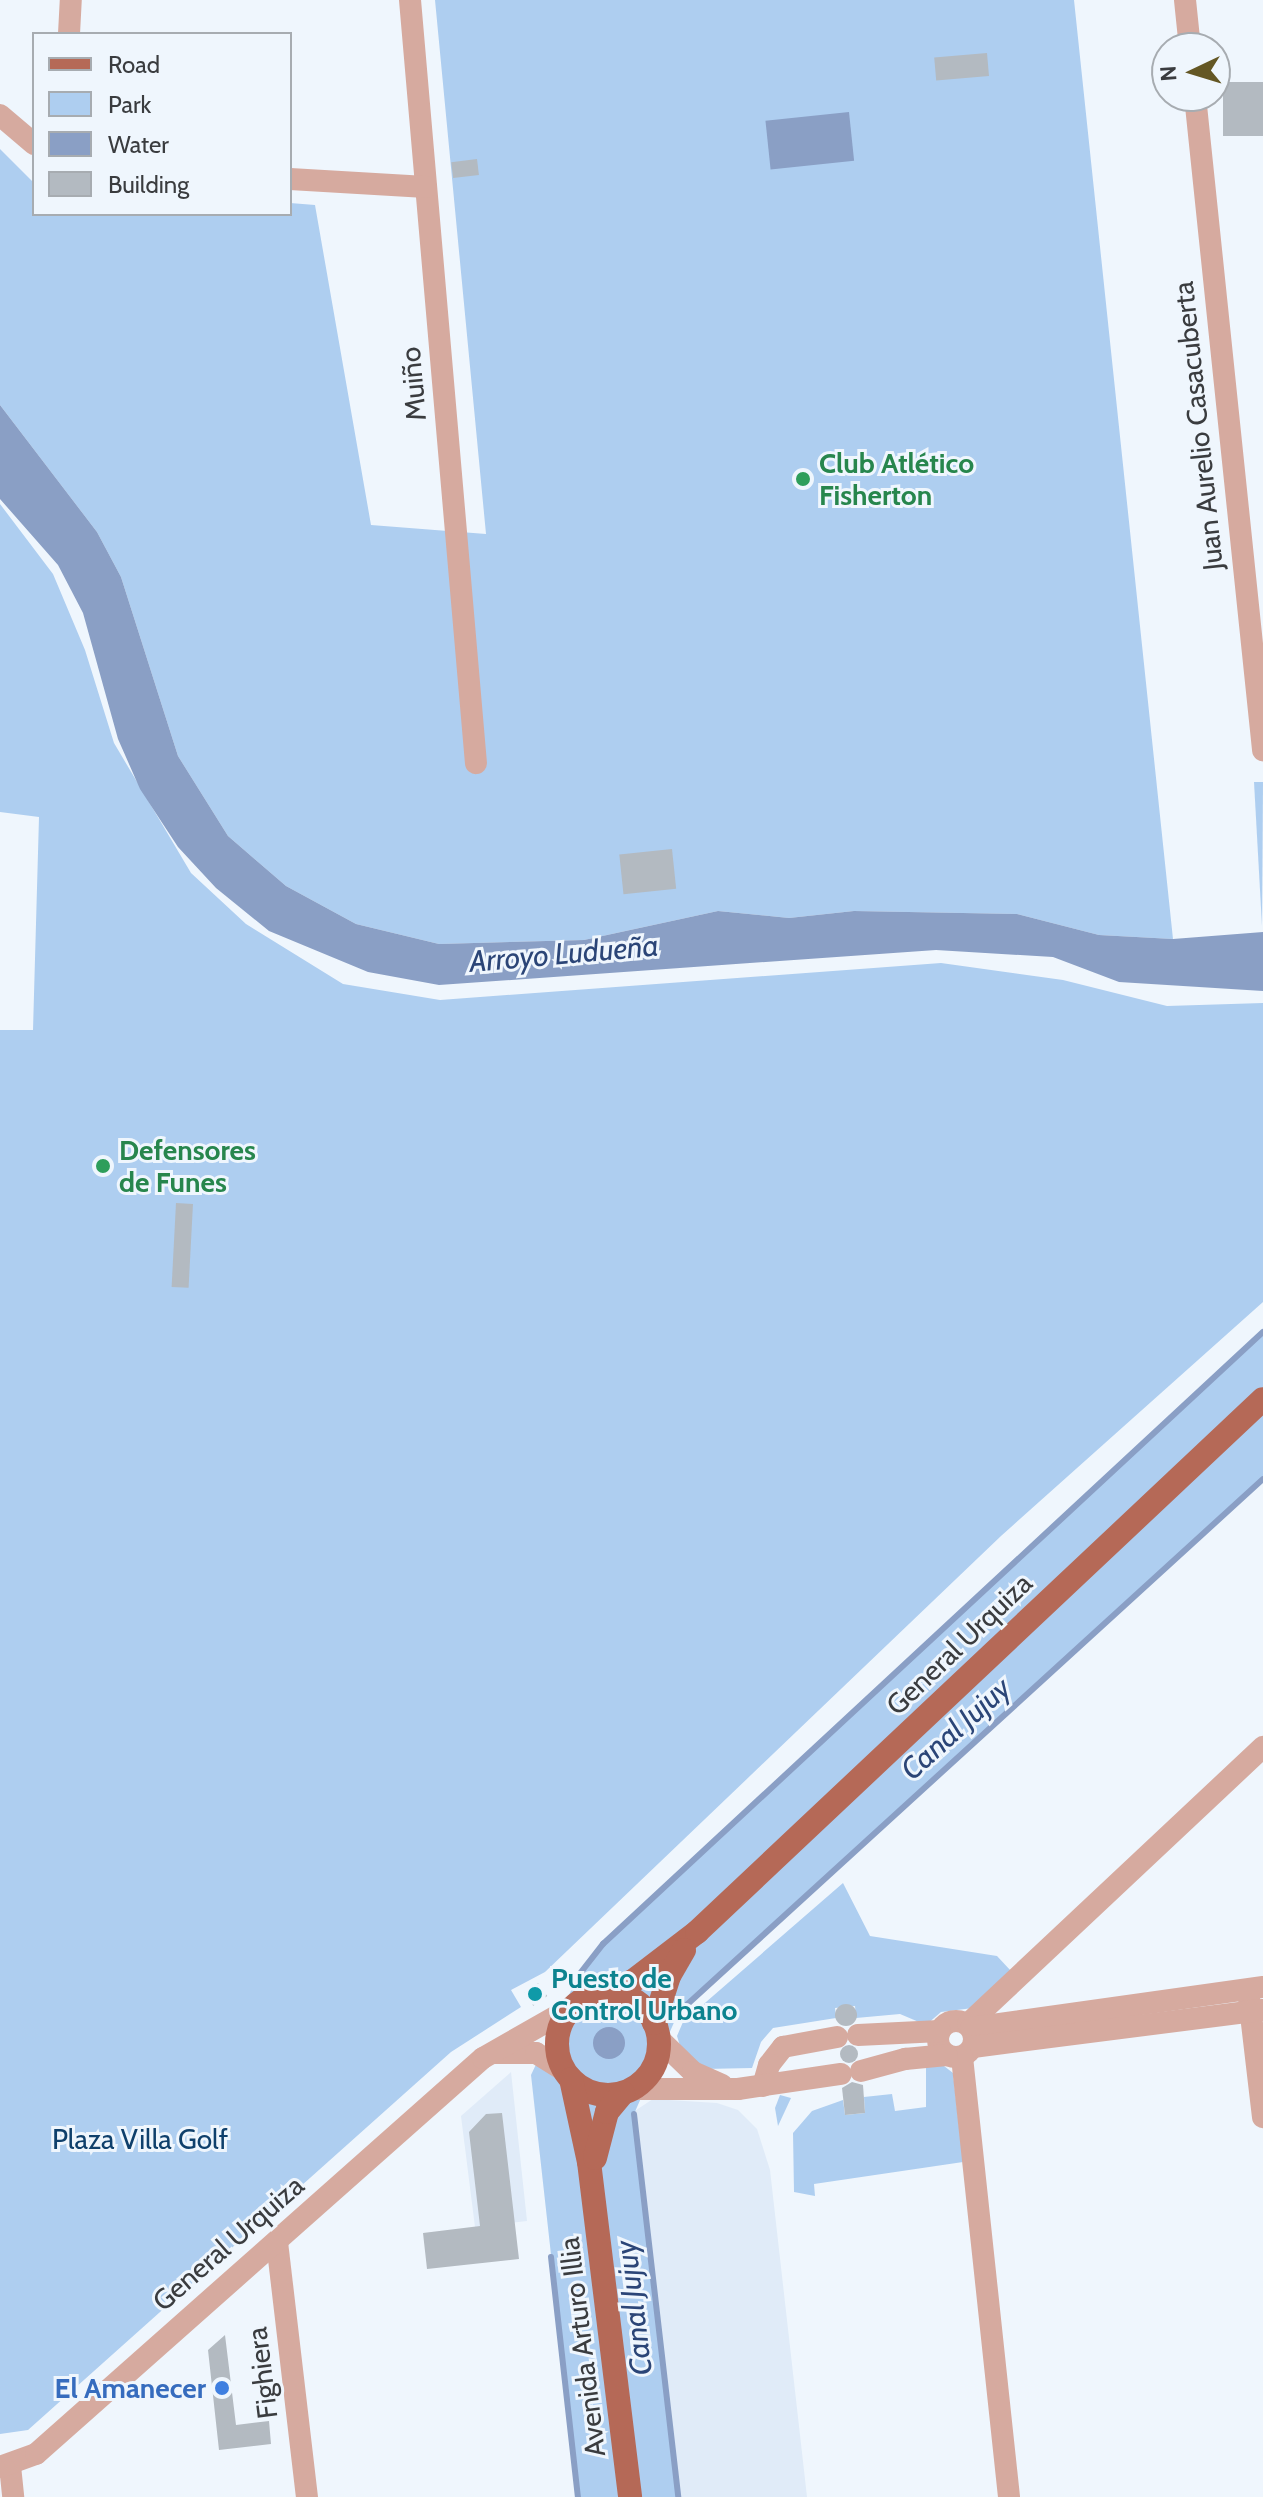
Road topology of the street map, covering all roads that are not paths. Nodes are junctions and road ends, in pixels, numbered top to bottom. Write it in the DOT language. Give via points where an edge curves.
graph roads {
  1 [pos="71,0"];
  2 [pos="410,0"];
  3 [pos="1185,0"];
  4 [pos="69,32"];
  5 [pos="1188,32"];
  6 [pos="1197,112"];
  7 [pos="0,115"];
  8 [pos="32,142"];
  9 [pos="292,179"];
  10 [pos="426,187"];
  11 [pos="1263,750"];
  12 [pos="476,763"];
  13 [pos="1263,1399"];
  14 [pos="1263,1747"];
  15 [pos="697,1932"];
  16 [pos="603,1993"];
  17 [pos="1256,1999"];
  18 [pos="574,2006"];
  19 [pos="656,2030"];
  20 [pos="886,2033"];
  21 [pos="964,2042"];
  22 [pos="489,2054"];
  23 [pos="888,2064"];
  24 [pos="567,2074"];
  25 [pos="763,2086"];
  26 [pos="738,2089"];
  27 [pos="628,2091"];
  28 [pos="1263,2117"];
  29 [pos="593,2190"];
  30 [pos="277,2242"];
  31 [pos="5,2466"];
  32 [pos="13,2497"];
  33 [pos="307,2497"];
  34 [pos="630,2497"];
  35 [pos="1009,2497"];
  1 -- 4 [label="street"];
  2 -- 10 [label="street, Muiño"];
  3 -- 5 [label="street"];
  6 -- 11 [label="street, Juan Aurelio Casacuberta"];
  7 -- 8 [label="street"];
  9 -- 10 [label="street"];
  10 -- 12 [label="street, Muiño"];
  13 -- 15 [label="main road, General Urquiza"];
  14 -- 21 [label="street"];
  15 -- 16 [label="main road, General Urquiza" via="633,1981"];
  15 -- 19 [label="main road, General Urquiza" via="669,1976"];
  16 -- 18 [label="main road"];
  16 -- 19 [label="main road" via="633,2000"];
  17 -- 21 [label="street"];
  17 -- 28 [label="street"];
  18 -- 22 [label="street, General Urquiza"];
  18 -- 24 [label="main road" via="558,2035"];
  19 -- 26 [label="street" via="693,2072"];
  19 -- 27 [label="main road" via="653,2068"];
  20 -- 21 [label="street" via="940,2031 953,2021"];
  20 -- 23 [label="street"];
  20 -- 25 [label="street" via="783,2047 769,2065"];
  21 -- 23 [label="street"];
  21 -- 35 [label="street"];
  22 -- 24 [label="street" via="521,2050"];
  22 -- 30 [label="street, General Urquiza"];
  23 -- 25 [label="street"];
  24 -- 27 [label="main road" via="594,2093"];
  24 -- 29 [label="main road, Avenida Arturo Illia"];
  25 -- 26 [label="street"];
  26 -- 27 [label="street"];
  27 -- 29 [label="main road, Avenida Arturo Illia" via="599,2132"];
  29 -- 34 [label="main road, Avenida Arturo Illia"];
  30 -- 31 [label="street, General Urquiza" via="36,2454"];
  30 -- 33 [label="street, Fighiera"];
  31 -- 32 [label="street"];
}
